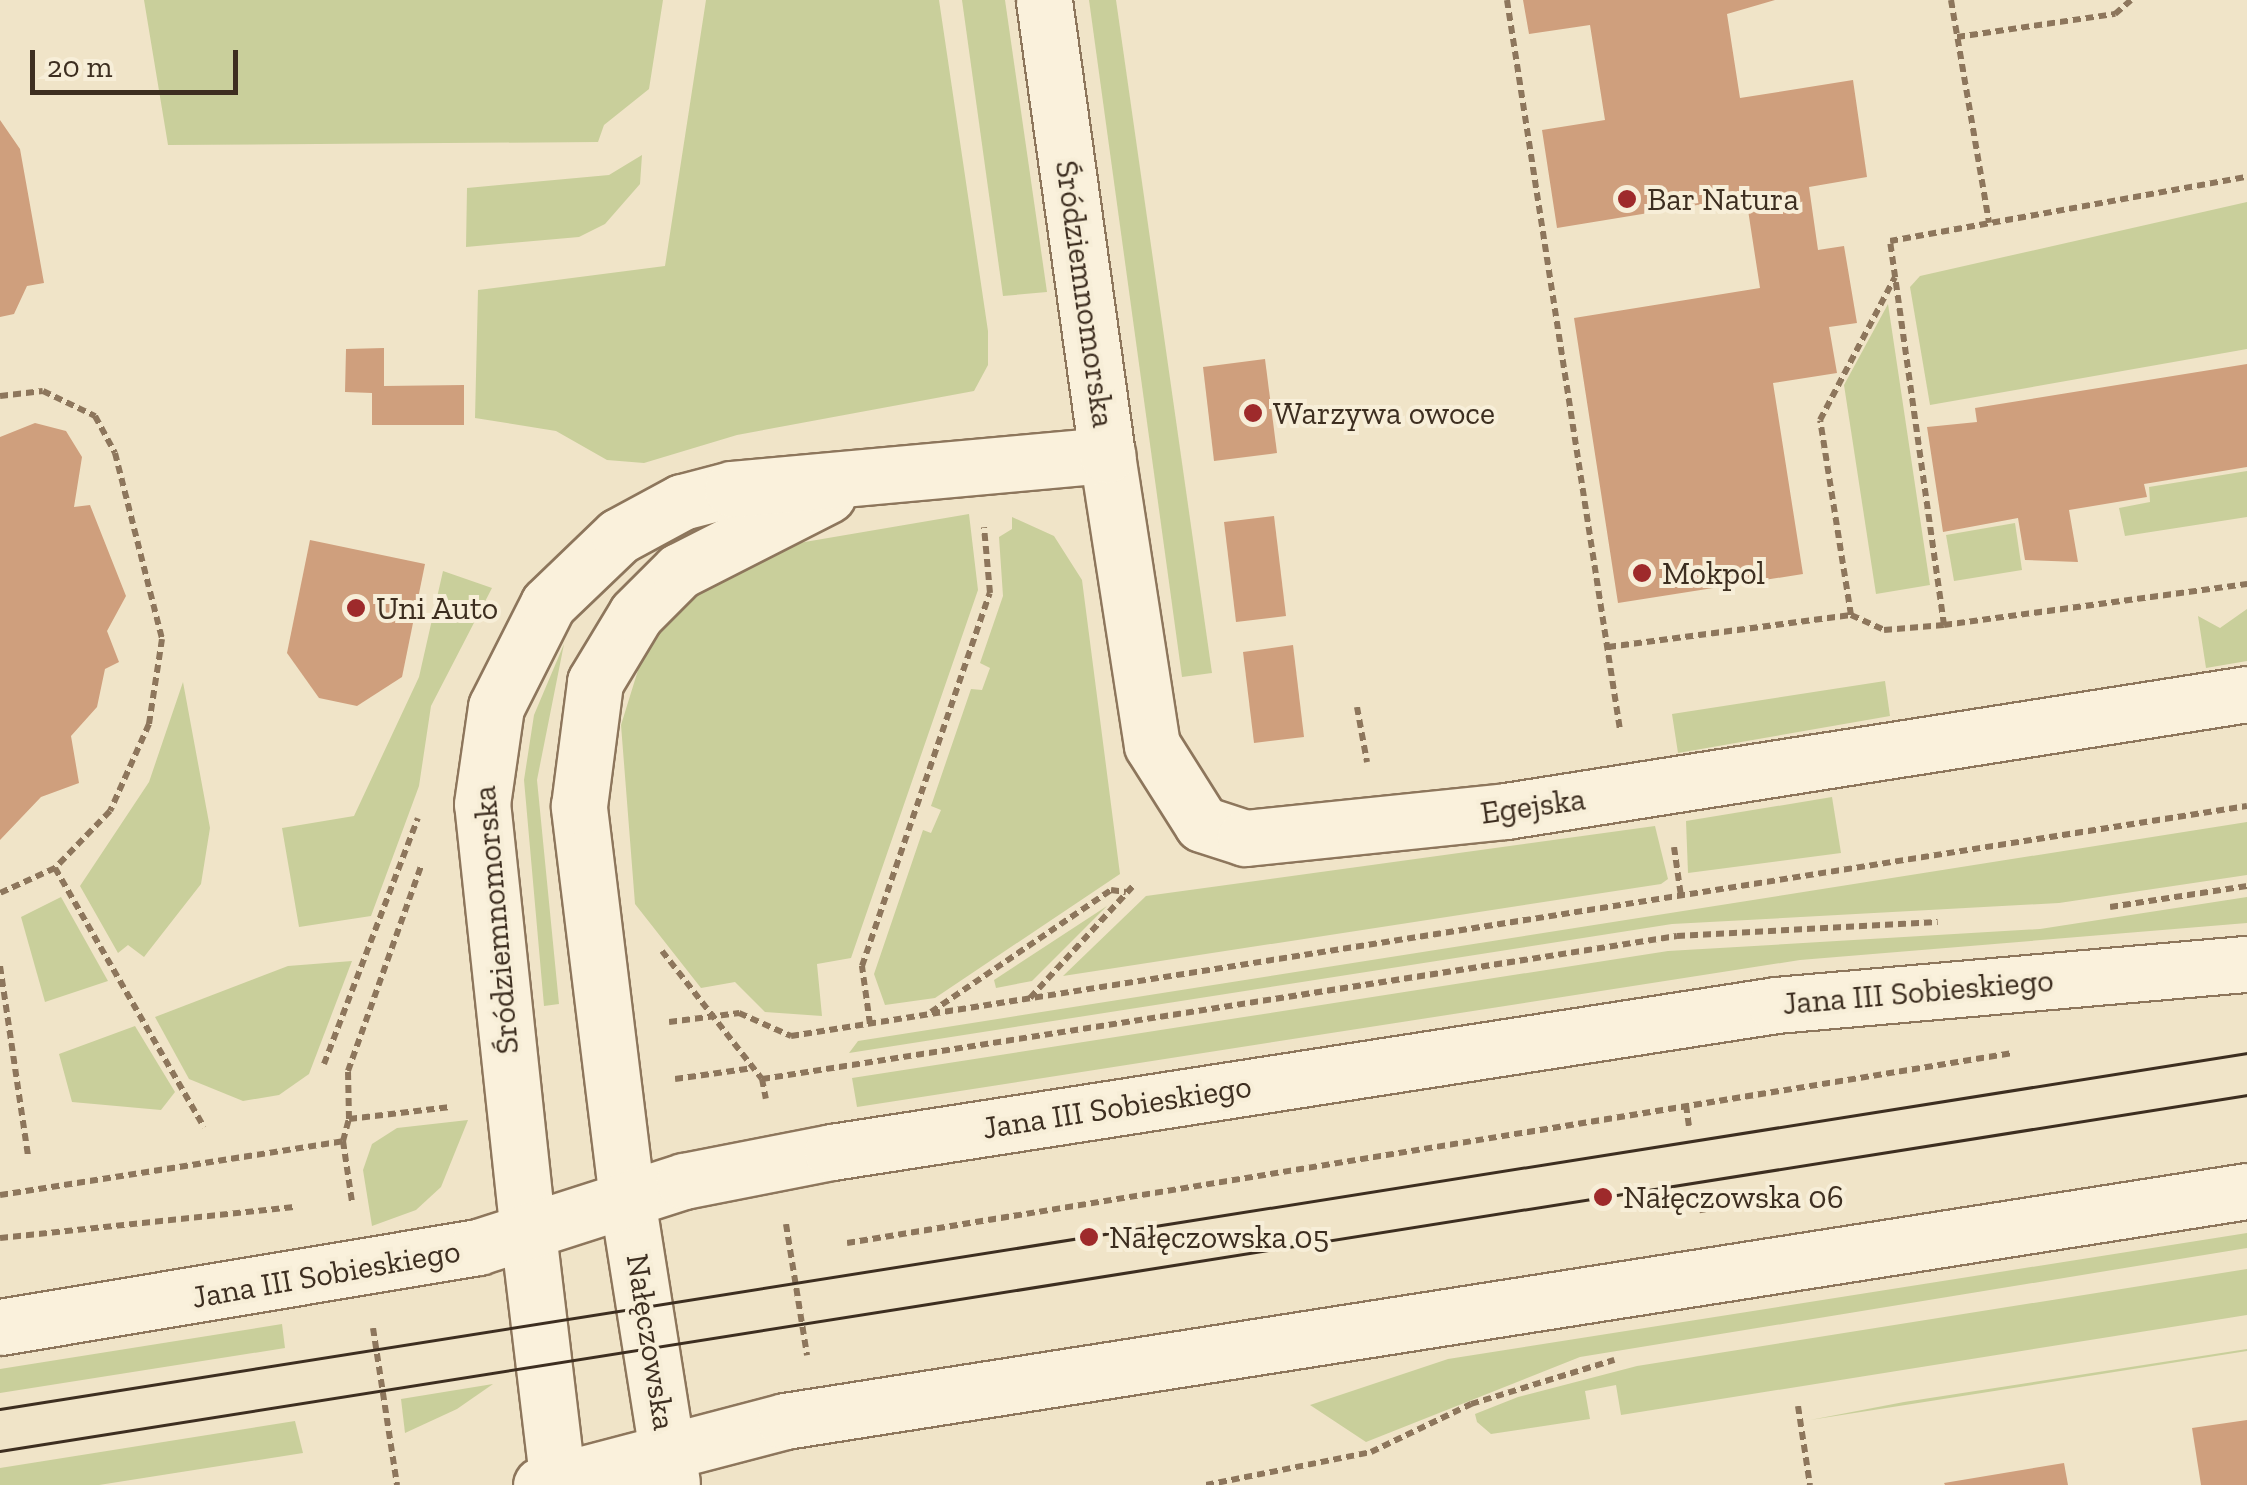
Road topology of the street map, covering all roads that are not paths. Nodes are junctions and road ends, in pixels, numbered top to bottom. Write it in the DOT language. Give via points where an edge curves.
graph roads {
  1 [pos="1044,0"];
  2 [pos="1108,454"];
  3 [pos="854,484"];
  4 [pos="2247,694"];
  5 [pos="2247,964"];
  6 [pos="2247,1192"];
  7 [pos="627,1199"];
  8 [pos="528,1233"];
  9 [pos="0,1326"];
  10 [pos="671,1466"];
  11 [pos="552,1484"];
  1 -- 2 [label="street, Śródziemnomorska"];
  2 -- 3 [label="street, Śródziemnomorska"];
  2 -- 4 [label="street, Egejska" via="1152,745 1202,824 1245,838 1304,839"];
  3 -- 7 [label="street, Śródziemnomorska" via="679,571 636,614 595,682 579,806"];
  3 -- 8 [label="street, Śródziemnomorska" via="732,489 682,502 619,536 569,577 508,674 486,743 482,804"];
  5 -- 7 [label="street, Jana III Sobieskiego" via="1705,1015 817,1154"];
  6 -- 10 [label="street"];
  7 -- 8 [label="street, Jana III Sobieskiego"];
  7 -- 10 [label="street, Nałęczowska"];
  8 -- 9 [label="street, Jana III Sobieskiego" via="364,1270"];
  8 -- 11 [label="street"];
  10 -- 11 [label="street"];
}
